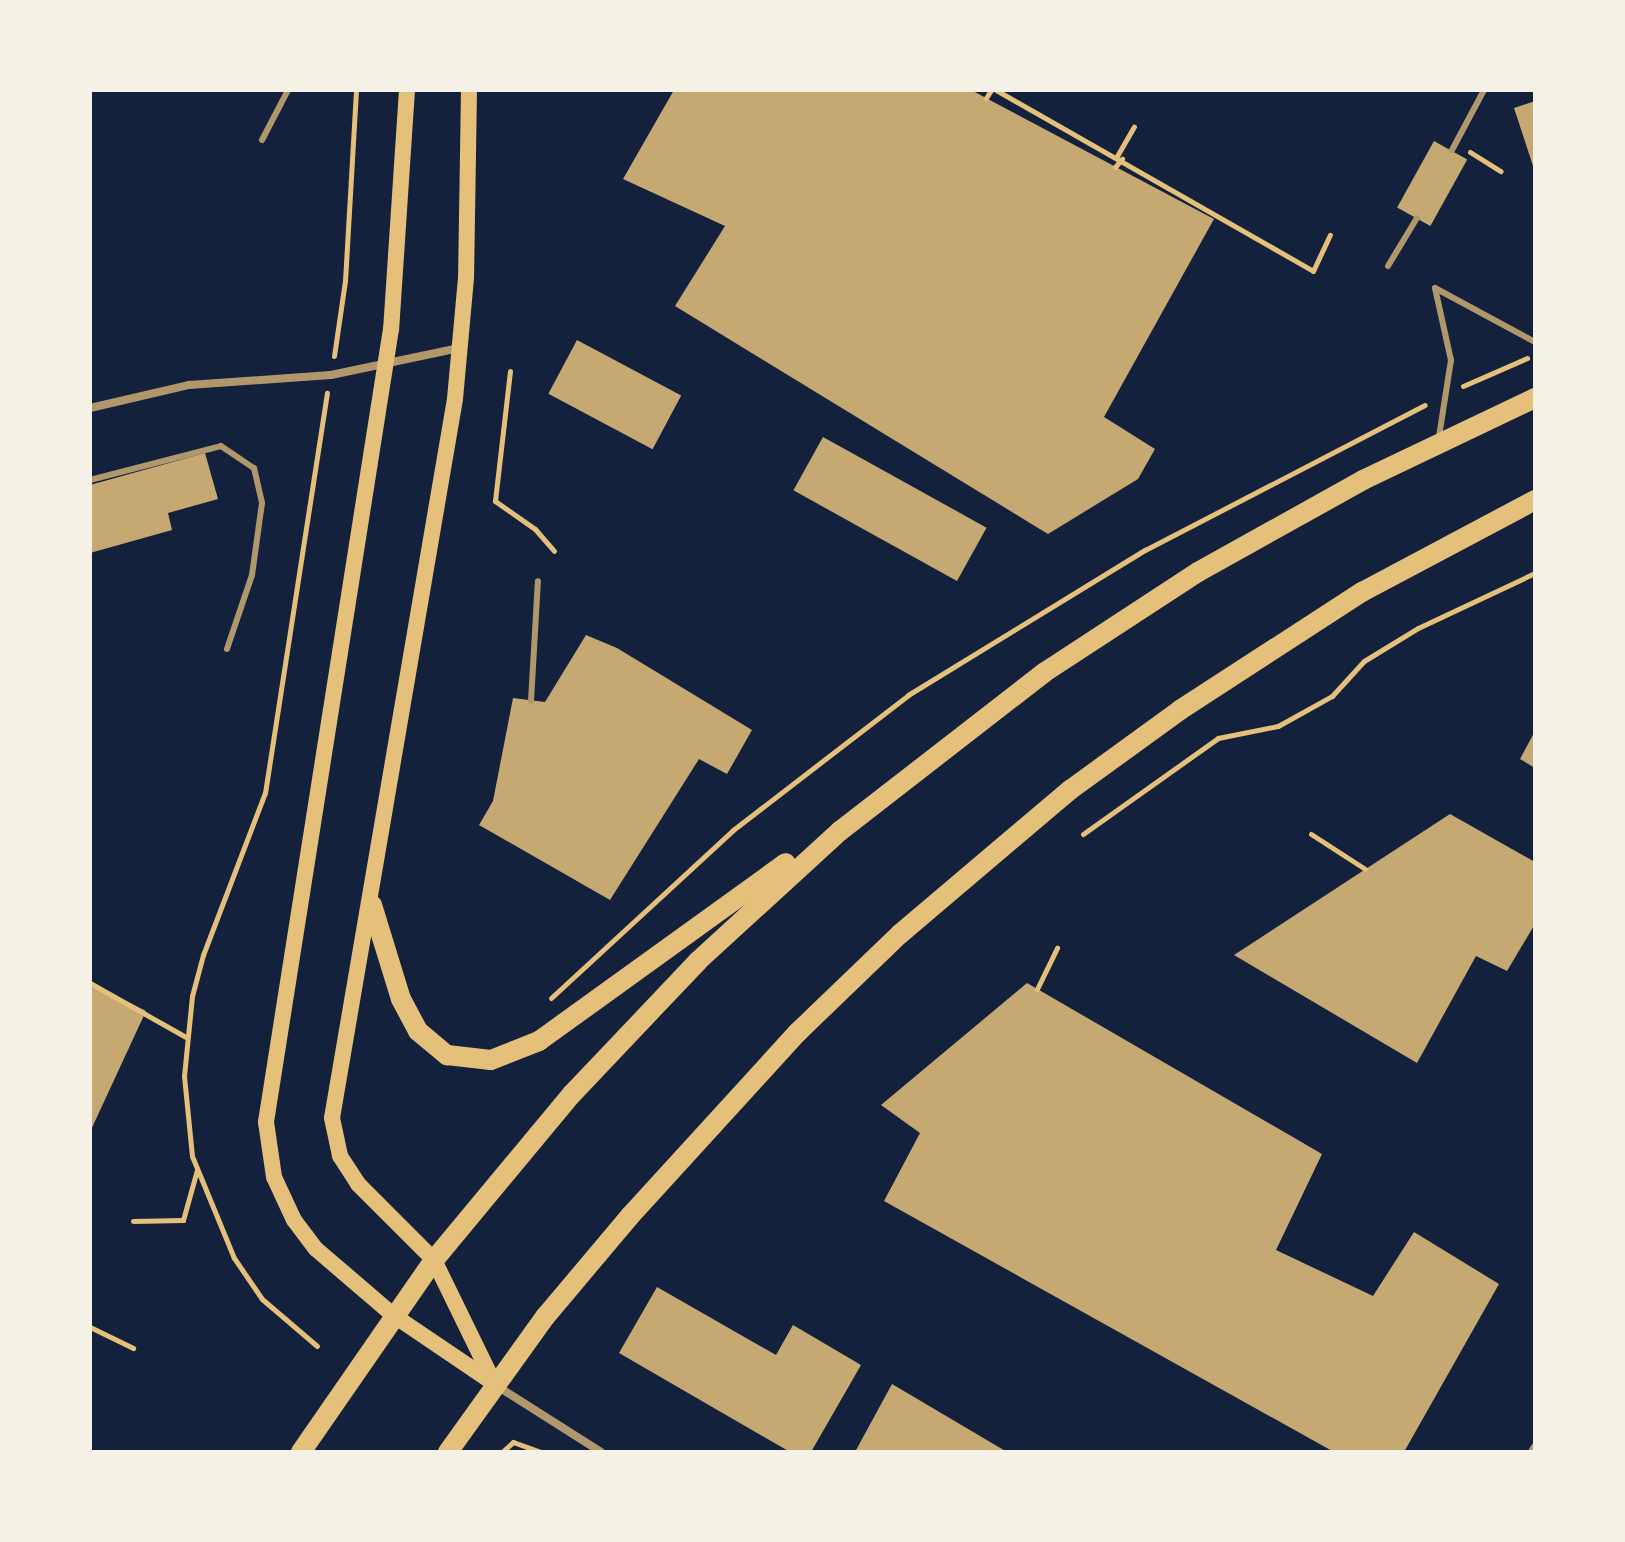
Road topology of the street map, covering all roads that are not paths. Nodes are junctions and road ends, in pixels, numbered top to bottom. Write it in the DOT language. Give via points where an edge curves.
graph roads {
  1 [pos="288,90"];
  2 [pos="407,90"];
  3 [pos="469,90"];
  4 [pos="1484,90"];
  5 [pos="262,140"];
  6 [pos="1454,147"];
  7 [pos="1417,218"];
  8 [pos="1388,266"];
  9 [pos="1535,342"];
  10 [pos="461,348"];
  11 [pos="385,365"];
  12 [pos="1535,398"];
  13 [pos="90,408"];
  14 [pos="1438,442"];
  15 [pos="90,480"];
  16 [pos="1535,500"];
  17 [pos="538,581"];
  18 [pos="227,649"];
  19 [pos="531,701"];
  20 [pos="912,771"];
  21 [pos="372,905"];
  22 [pos="434,1260"];
  23 [pos="393,1315"];
  24 [pos="495,1384"];
  25 [pos="1535,1447"];
  26 [pos="301,1452"];
  27 [pos="448,1452"];
  28 [pos="601,1452"];
  29 [pos="1532,1452"];
  1 -- 5 [label="lane"];
  2 -- 11 [label="main road" via="400,261"];
  3 -- 10 [label="main road"];
  4 -- 6 [label="lane"];
  7 -- 8 [label="lane"];
  9 -- 14 [label="lane" via="1435,288 1451,360"];
  10 -- 11 [label="street"];
  10 -- 21 [label="main road"];
  11 -- 13 [label="street" via="331,375 189,385"];
  11 -- 23 [label="main road" via="266,1122 274,1177 294,1220 322,1255"];
  12 -- 14 [label="main road"];
  14 -- 20 [label="main road" via="1198,572 1052,667"];
  15 -- 18 [label="lane" via="221,446 254,468 262,503 252,575"];
  16 -- 24 [label="main road" via="1315,622 1150,731 1033,820 900,934 788,1043 609,1240"];
  17 -- 19 [label="lane"];
  20 -- 21 [label="main road" via="539,1041 504,1057 456,1058 418,1031 401,999"];
  20 -- 22 [label="main road" via="783,880 698,961 572,1094"];
  21 -- 22 [label="main road" via="334,1091 332,1131 358,1184"];
  22 -- 23 [label="main road"];
  22 -- 24 [label="main road"];
  23 -- 24 [label="main road"];
  23 -- 26 [label="main road"];
  24 -- 27 [label="main road"];
  24 -- 28 [label="street"];
  25 -- 29 [label="street"];
}
